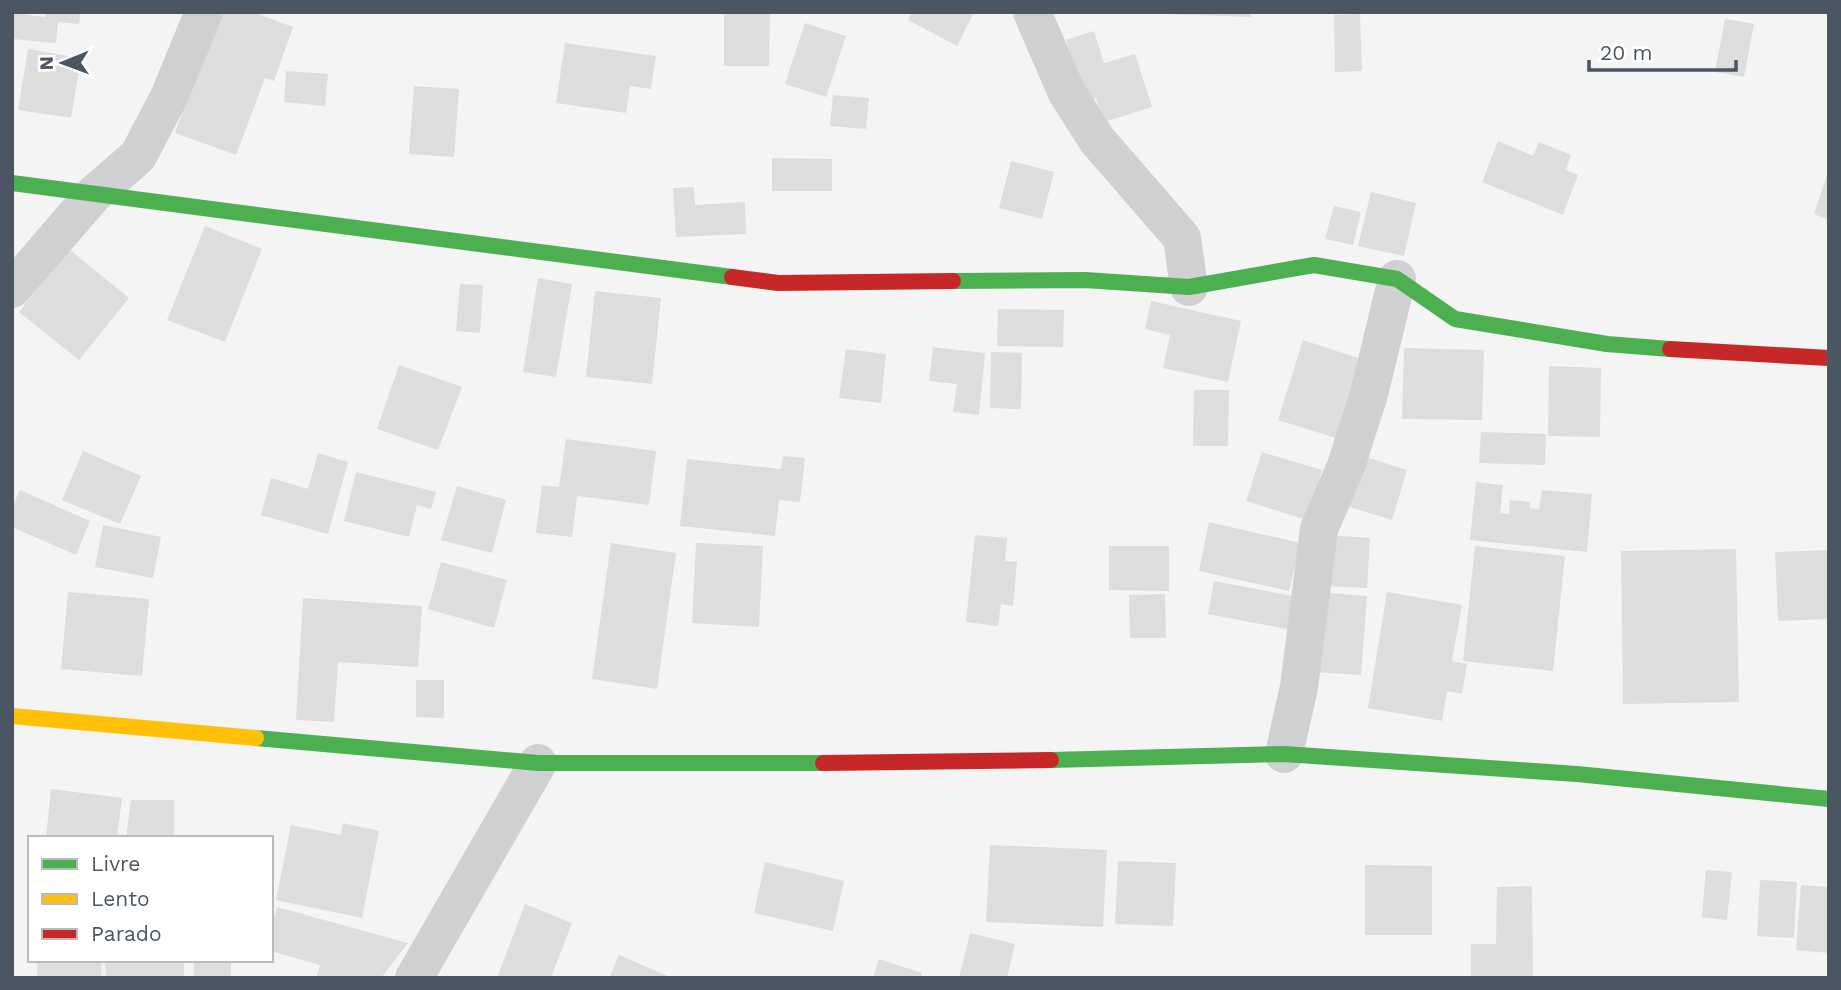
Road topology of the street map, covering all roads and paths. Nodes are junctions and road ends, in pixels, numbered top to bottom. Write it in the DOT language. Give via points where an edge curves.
graph roads {
  1 [pos="204,12"];
  2 [pos="1032,12"];
  3 [pos="12,183"];
  4 [pos="94,194"];
  5 [pos="1397,279"];
  6 [pos="1189,286"];
  7 [pos="12,289"];
  8 [pos="1829,358"];
  9 [pos="12,716"];
  10 [pos="1284,754"];
  11 [pos="538,763"];
  12 [pos="1829,799"];
  13 [pos="414,978"];
  1 -- 4 [label="street" via="169,97 138,156"];
  2 -- 6 [label="street" via="1066,91 1097,140 1182,238"];
  3 -- 4 [label="street"];
  4 -- 6 [label="street" via="778,283 1085,279"];
  4 -- 7 [label="street"];
  5 -- 6 [label="street" via="1314,265"];
  5 -- 8 [label="street" via="1455,319 1607,344"];
  5 -- 10 [label="street" via="1369,394 1346,466 1319,528 1299,687"];
  9 -- 11 [label="street"];
  10 -- 11 [label="street" via="942,763"];
  10 -- 12 [label="street" via="1577,774"];
  11 -- 13 [label="street"];
}
